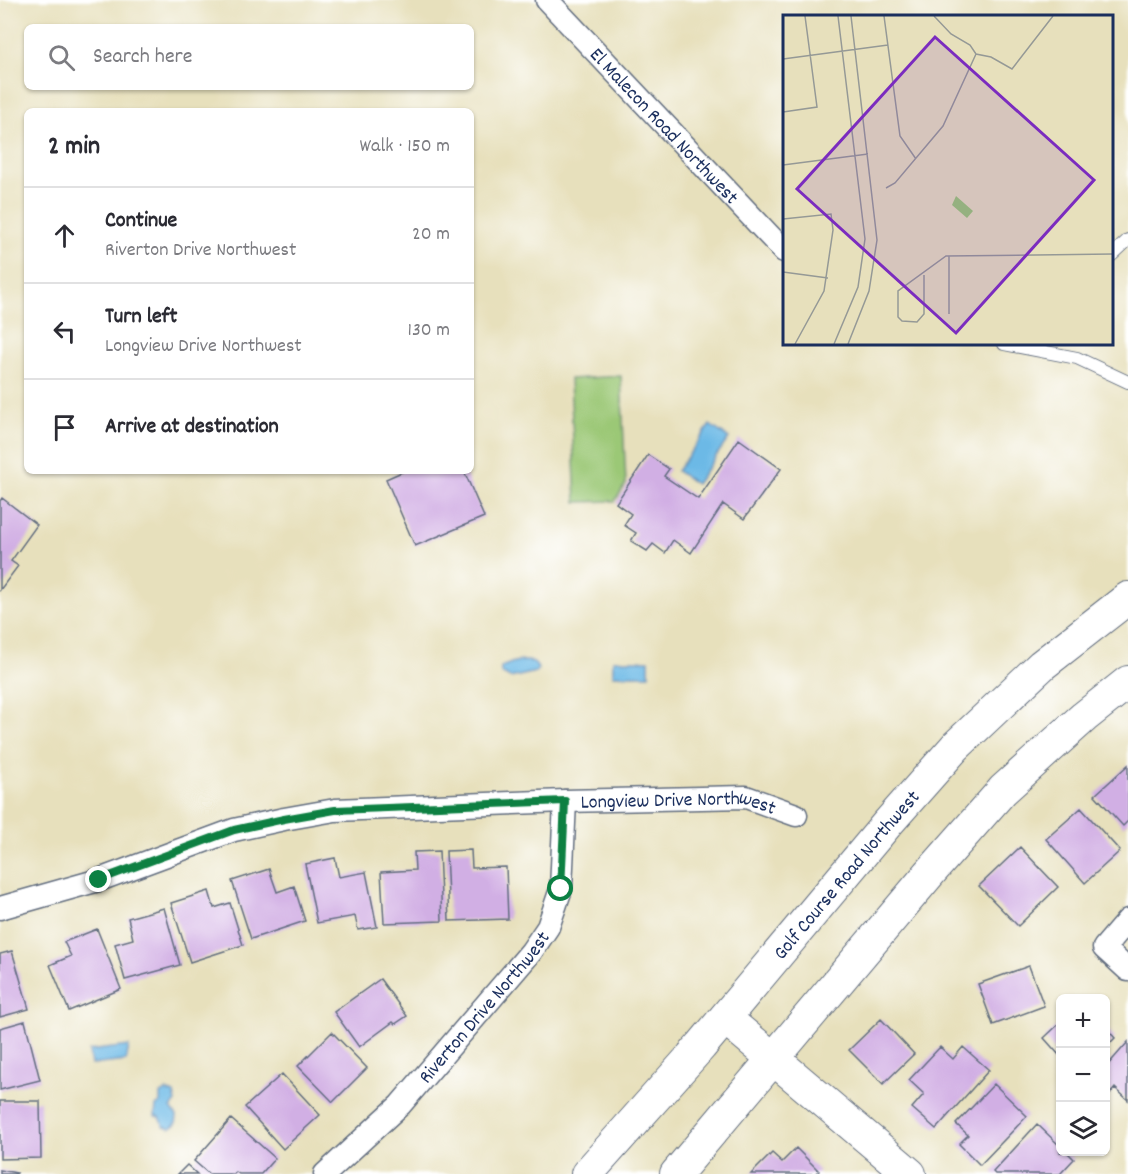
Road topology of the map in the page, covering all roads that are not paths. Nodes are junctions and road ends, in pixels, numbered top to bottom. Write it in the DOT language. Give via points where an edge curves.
graph roads {
  1 [pos="547,0"];
  2 [pos="1128,240"];
  3 [pos="783,250"];
  4 [pos="1113,254"];
  5 [pos="1014,345"];
  6 [pos="1128,382"];
  7 [pos="1128,598"];
  8 [pos="1128,682"];
  9 [pos="565,801"];
  10 [pos="796,815"];
  11 [pos="0,908"];
  12 [pos="1128,920"];
  13 [pos="1128,970"];
  14 [pos="725,1018"];
  15 [pos="772,1058"];
  16 [pos="325,1174"];
  17 [pos="587,1174"];
  18 [pos="676,1174"];
  19 [pos="910,1174"];
  1 -- 3 [label="street, El Malecon Road Northwest"];
  2 -- 4 [label="lane"];
  5 -- 6 [label="lane" via="1077,358"];
  7 -- 14 [label="main road, Golf Course Road Northwest" via="1042,664 956,746"];
  8 -- 15 [label="main road" via="1003,790"];
  9 -- 10 [label="street, Longview Drive Northwest" via="746,798"];
  9 -- 11 [label="street, Longview Drive Northwest" via="335,810 284,819 234,830 99,880"];
  9 -- 16 [label="street, Riverton Drive Northwest" via="561,889 548,927 400,1105"];
  12 -- 13 [label="street" via="1104,948"];
  14 -- 15 [label="main road"];
  14 -- 17 [label="main road, Golf Course Road Northwest"];
  15 -- 18 [label="main road"];
  15 -- 19 [label="main road"];
}
